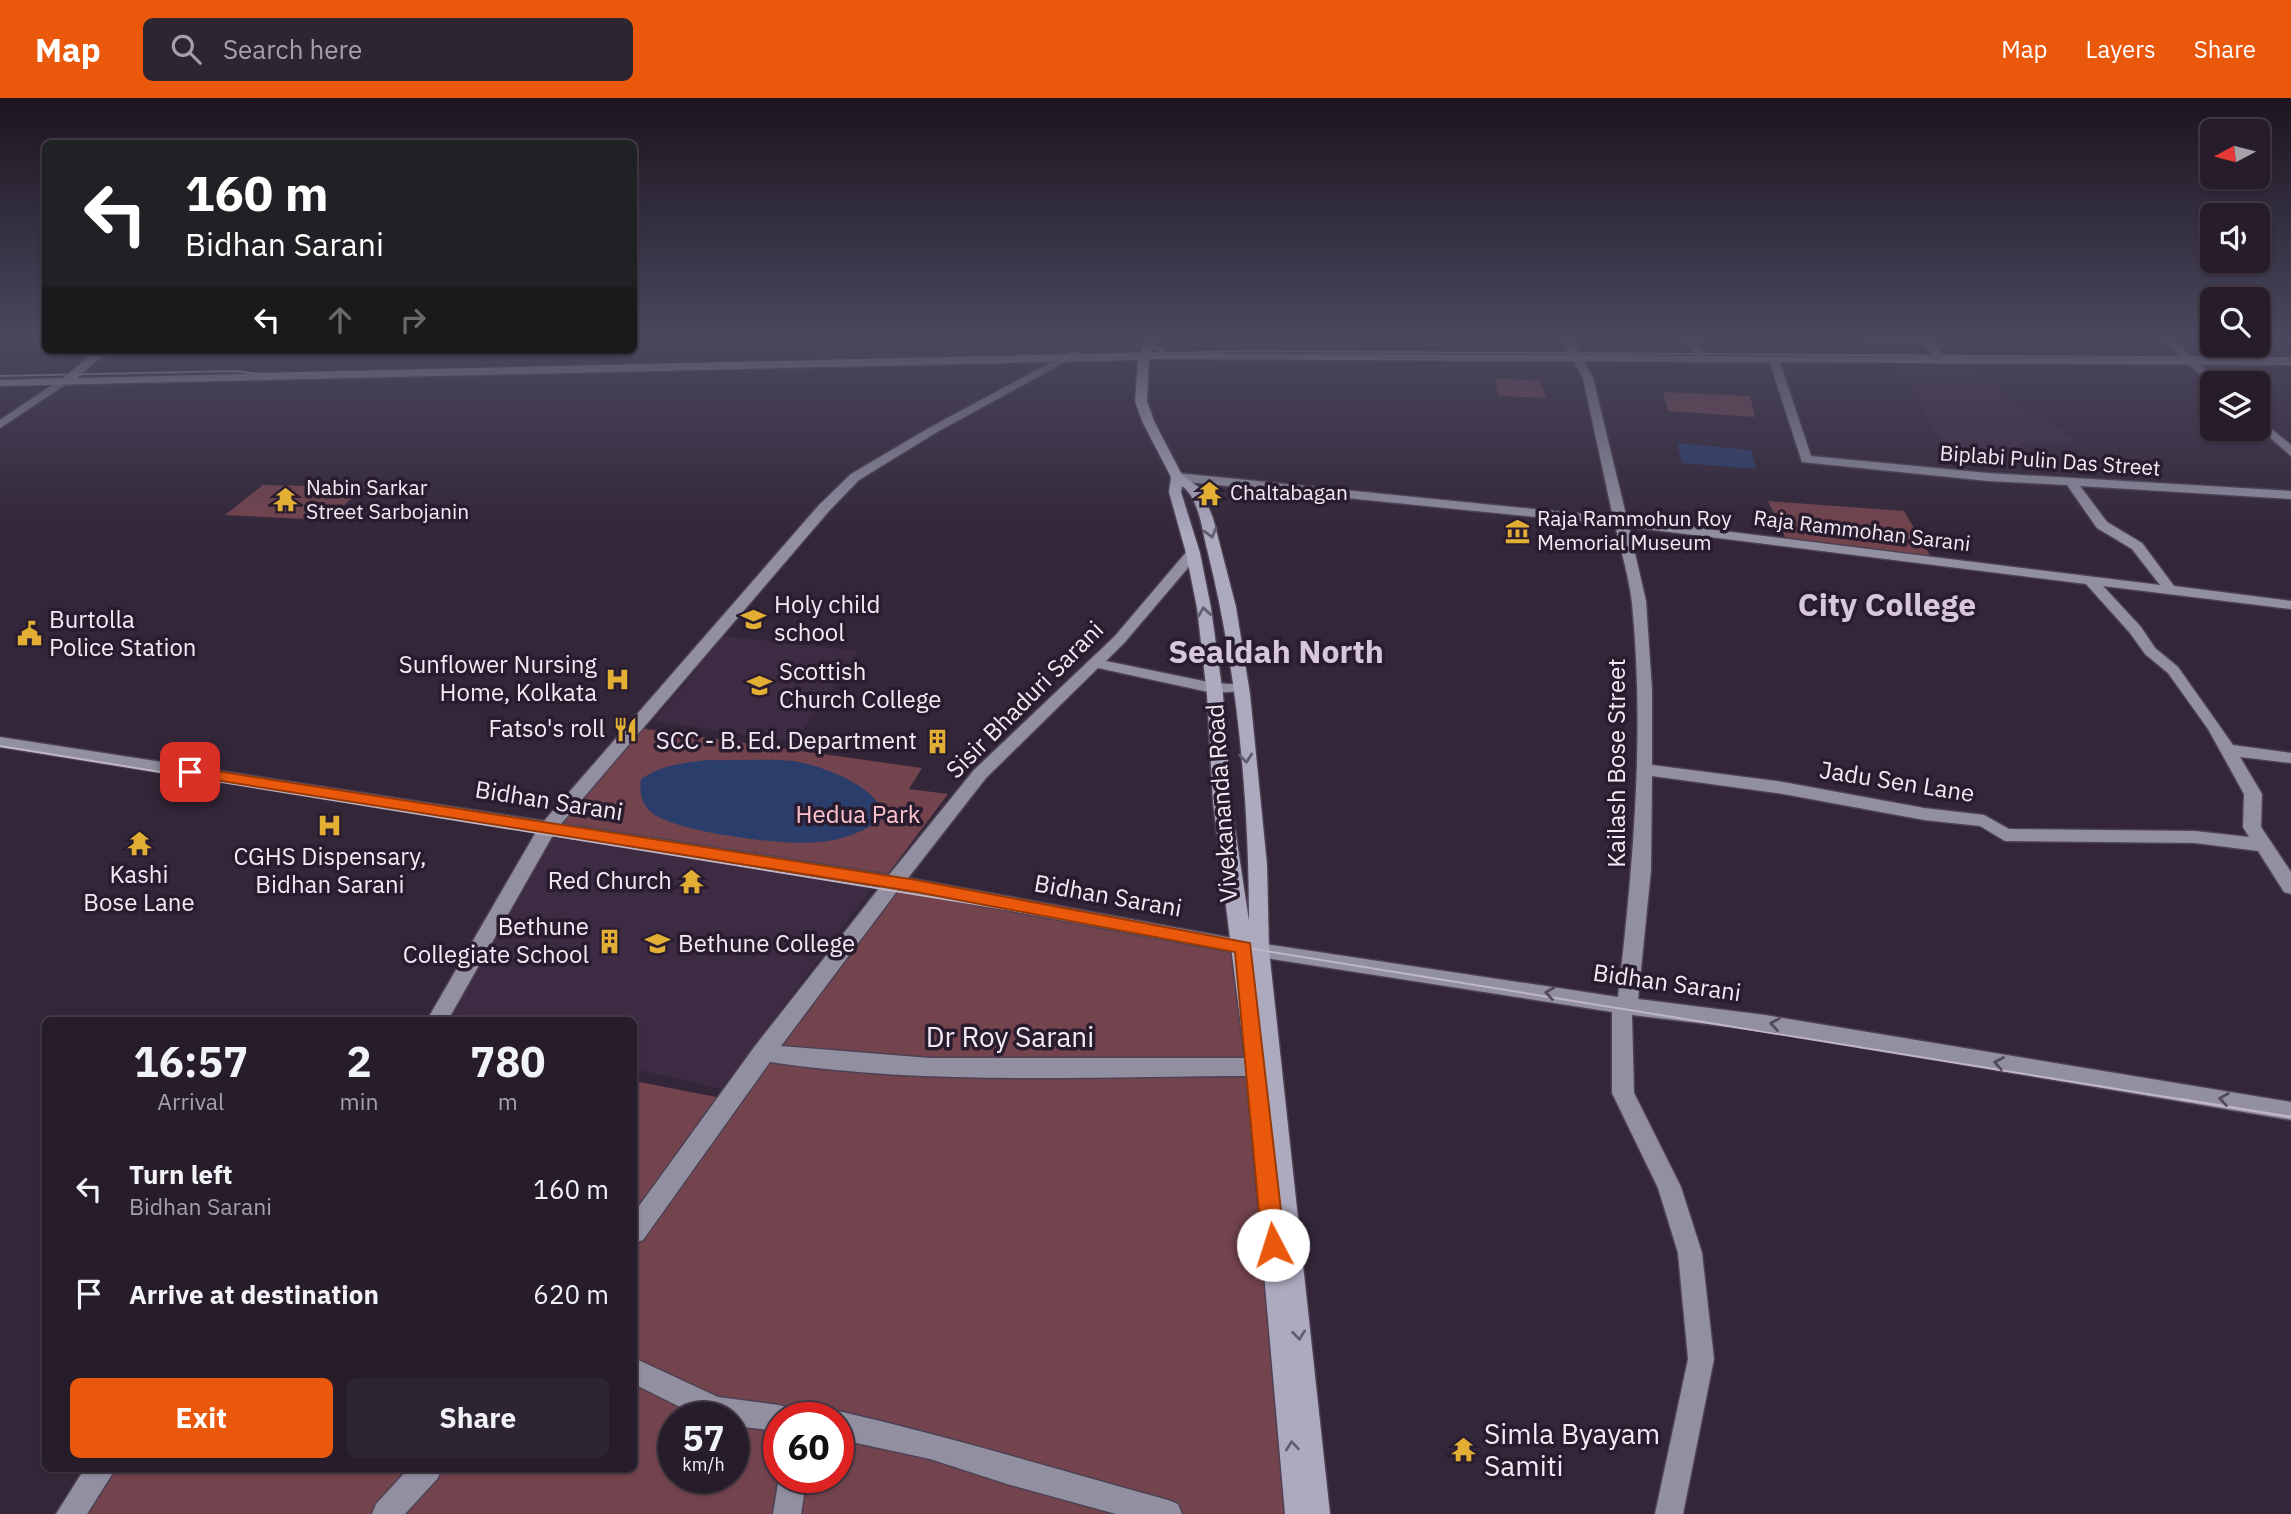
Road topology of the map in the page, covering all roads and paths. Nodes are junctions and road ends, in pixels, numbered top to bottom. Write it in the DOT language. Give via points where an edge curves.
graph roads {
  1 [pos="32,403"];
  2 [pos="981,403"];
  3 [pos="1142,403"];
  4 [pos="1594,403"];
  5 [pos="1789,403"];
  6 [pos="0,425"];
  7 [pos="2270,432"];
  8 [pos="2291,452"];
  9 [pos="1177,477"];
  10 [pos="2071,482"];
  11 [pos="2291,495"];
  12 [pos="1622,522"];
  13 [pos="1193,553"];
  14 [pos="2090,580"];
  15 [pos="2164,589"];
  16 [pos="2291,606"];
  17 [pos="1094,663"];
  18 [pos="1213,688"];
  19 [pos="1241,688"];
  20 [pos="0,742"];
  21 [pos="2227,750"];
  22 [pos="2291,758"];
  23 [pos="1644,770"];
  24 [pos="548,828"];
  25 [pos="2264,845"];
  26 [pos="894,883"];
  27 [pos="2291,887"];
  28 [pos="1251,949"];
  29 [pos="1627,1006"];
  30 [pos="439,1017"];
  31 [pos="763,1052"];
  32 [pos="1257,1067"];
  33 [pos="2291,1111"];
  34 [pos="637,1228"];
  35 [pos="637,1372"];
  36 [pos="763,1416"];
  37 [pos="854,1428"];
  38 [pos="99,1472"];
  39 [pos="424,1472"];
  40 [pos="790,1493"];
  41 [pos="70,1514"];
  42 [pos="386,1514"];
  43 [pos="787,1514"];
  44 [pos="1168,1514"];
  45 [pos="1299,1514"];
  46 [pos="1316,1514"];
  47 [pos="1669,1514"];
  1 -- 6 [label="street"];
  2 -- 24 [label="street" via="855,477 796,537"];
  3 -- 9 [label="main road, Vivekananda Road"];
  4 -- 12 [label="street, Kailash Bose Street"];
  5 -- 10 [label="street, Biplabi Pulin Das Street" via="1807,458 1910,471"];
  7 -- 8 [label="street"];
  9 -- 12 [label="street, Raja Rammohan Sarani"];
  9 -- 13 [label="main road, Vivekananda Road" via="1175,492"];
  9 -- 19 [label="main road, Vivekananda Road, one-way" via="1195,489 1206,518 1227,600"];
  10 -- 11 [label="street, Biplabi Pulin Das Street"];
  10 -- 15 [label="street" via="2102,525 2137,547 2168,585"];
  12 -- 14 [label="street, Raja Rammohan Sarani"];
  12 -- 23 [label="street, Kailash Bose Street" via="1639,601"];
  13 -- 17 [label="street, Sisir Bhaduri Sarani"];
  18 -- 13 [label="main road, Vivekananda Road, one-way"];
  14 -- 15 [label="street, Raja Rammohan Sarani"];
  14 -- 21 [label="street" via="2181,680"];
  15 -- 16 [label="street, Raja Rammohan Sarani"];
  17 -- 18 [label="street"];
  17 -- 26 [label="street, Sisir Bhaduri Sarani" via="980,774"];
  18 -- 19 [label="street"];
  18 -- 28 [label="main road, Vivekananda Road" via="1224,814"];
  19 -- 28 [label="main road, Vivekananda Road, one-way" via="1258,865"];
  20 -- 24 [label="street, Bidhan Sarani"];
  21 -- 22 [label="street"];
  21 -- 25 [label="street" via="2253,794 2252,827"];
  23 -- 25 [label="street, Jadu Sen Lane" via="1984,821 2005,835 2195,836"];
  23 -- 29 [label="street, Kailash Bose Street" via="1642,877"];
  24 -- 26 [label="street, Bidhan Sarani"];
  24 -- 30 [label="street"];
  25 -- 27 [label="street"];
  26 -- 28 [label="street, Bidhan Sarani"];
  26 -- 31 [label="street, Sisir Bhaduri Sarani"];
  29 -- 28 [label="street, Bidhan Sarani, one-way"];
  28 -- 32 [label="main road, Vivekananda Road"];
  28 -- 46 [label="main road, Vivekananda Road, one-way"];
  33 -- 29 [label="street, Bidhan Sarani, one-way" via="1765,1023"];
  29 -- 47 [label="street, Kailash Bose Street" via="1621,1015 1623,1093 1669,1187 1690,1253 1701,1359"];
  31 -- 32 [label="street, Dr Roy Sarani" via="930,1067"];
  31 -- 34 [label="street, Sisir Bhaduri Sarani"];
  45 -- 32 [label="main road, Vivekananda Road, one-way"];
  35 -- 36 [label="street" via="716,1410"];
  37 -- 44 [label="street" via="930,1444 1007,1471"];
  38 -- 41 [label="street"];
  39 -- 42 [label="street"];
  40 -- 43 [label="street"];
}
